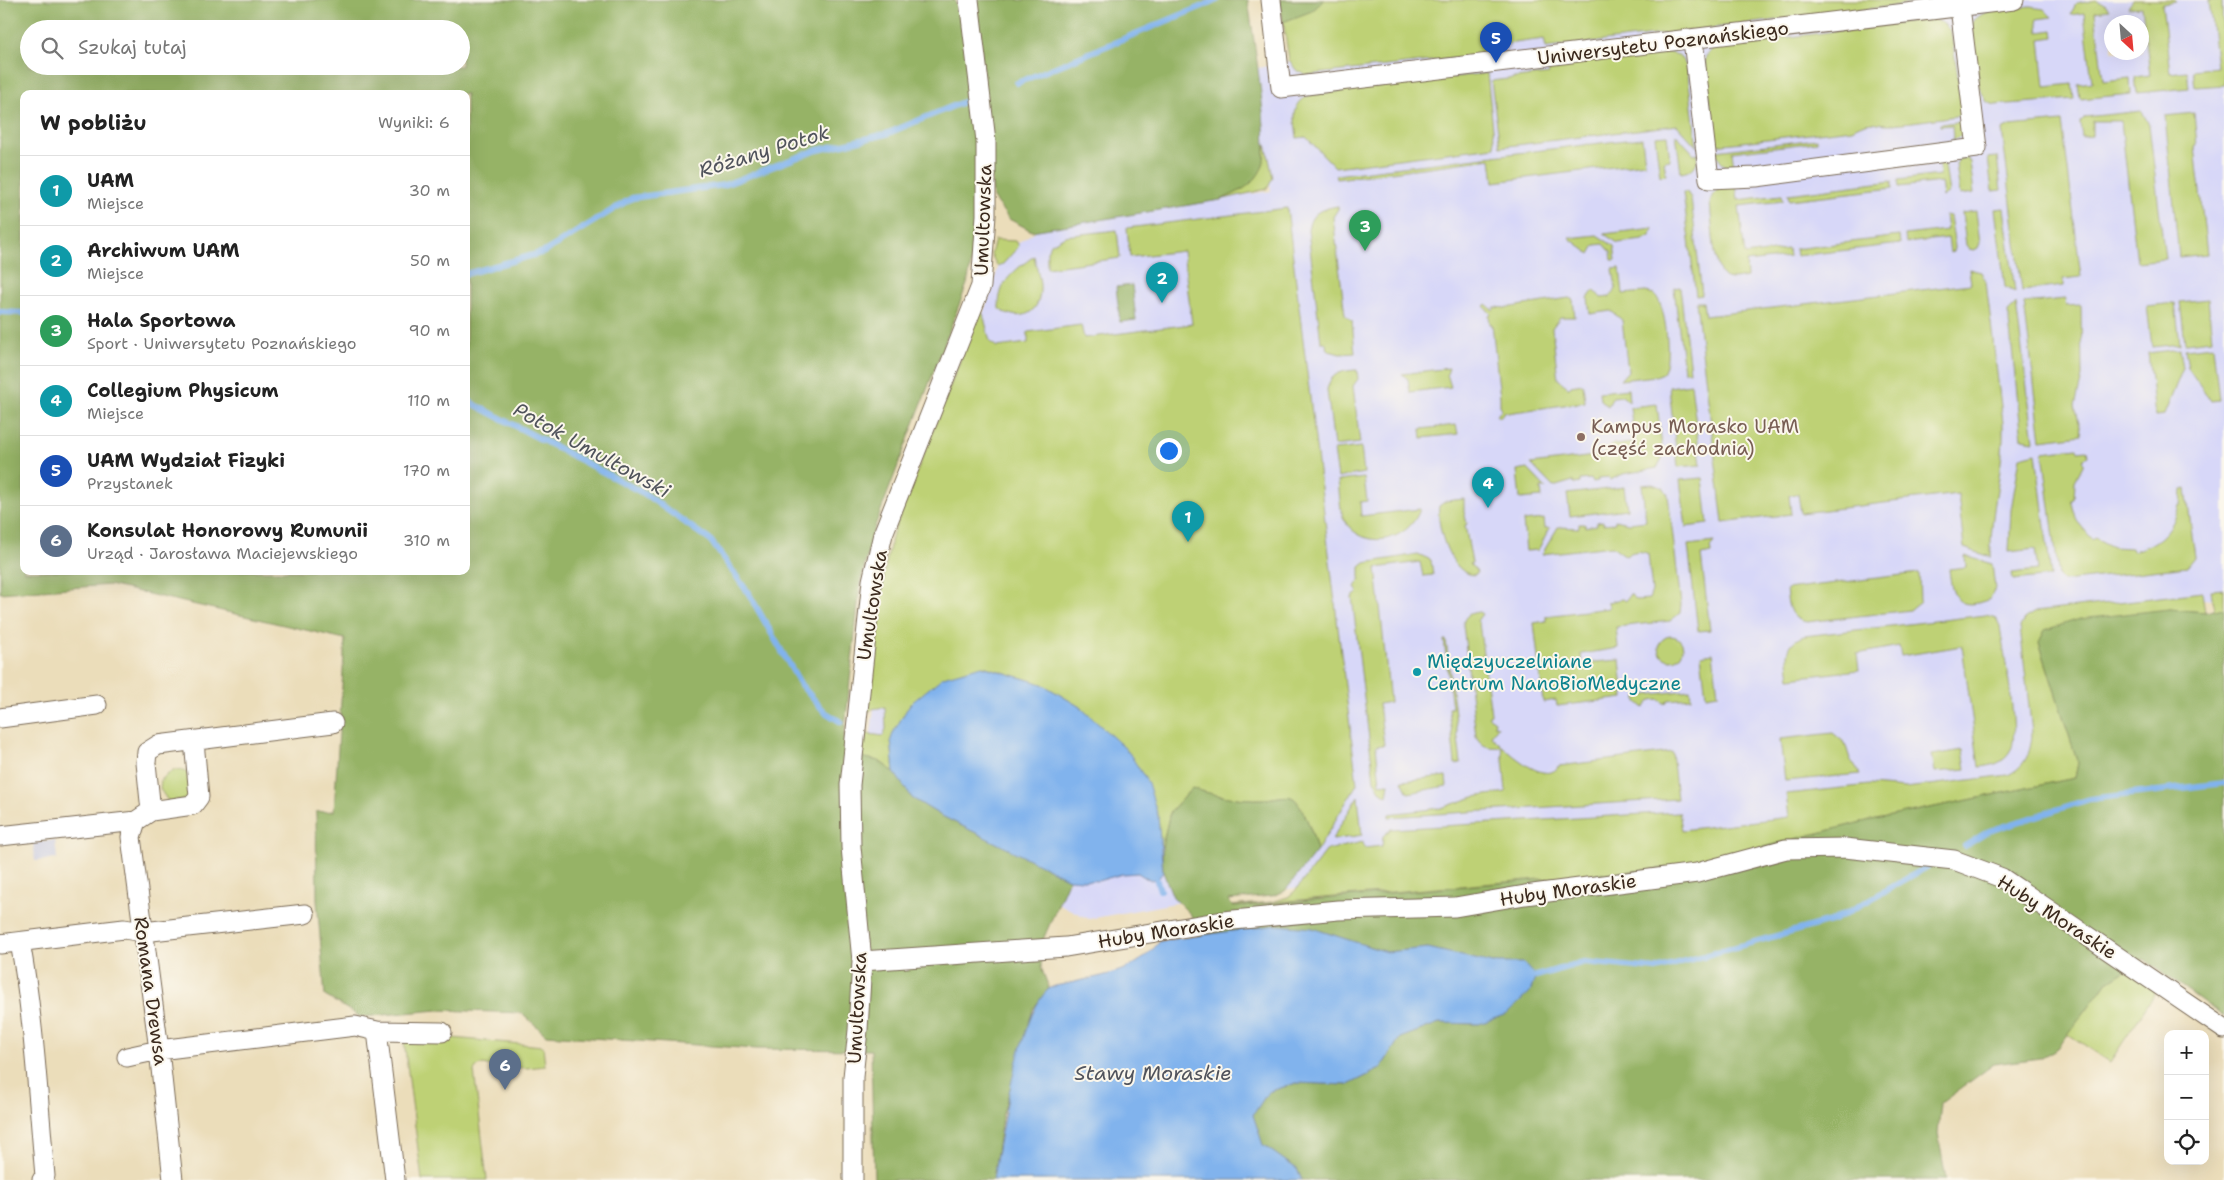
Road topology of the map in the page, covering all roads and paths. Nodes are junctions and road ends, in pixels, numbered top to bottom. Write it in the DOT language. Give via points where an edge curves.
graph roads {
  1 [pos="964,0"];
  2 [pos="969,0"];
  3 [pos="1271,0"];
  4 [pos="2014,0"];
  5 [pos="1960,6"];
  6 [pos="970,19"];
  7 [pos="1693,40"];
  8 [pos="97,705"];
  9 [pos="0,718"];
  10 [pos="333,723"];
  11 [pos="194,741"];
  12 [pos="143,816"];
  13 [pos="0,836"];
  14 [pos="305,914"];
  15 [pos="143,932"];
  16 [pos="20,942"];
  17 [pos="0,944"];
  18 [pos="862,961"];
  19 [pos="2224,1029"];
  20 [pos="377,1031"];
  21 [pos="442,1032"];
  22 [pos="159,1050"];
  23 [pos="127,1057"];
  24 [pos="42,1180"];
  25 [pos="173,1180"];
  26 [pos="395,1180"];
  27 [pos="854,1180"];
  1 -- 6 [label="street, Umultowska"];
  2 -- 6 [label="street, Umultowska"];
  3 -- 7 [label="street, Uniwersytetu Poznańskiego" via="1281,88"];
  4 -- 5 [label="street, Uniwersytetu Poznańskiego"];
  5 -- 7 [label="street, Uniwersytetu Poznańskiego"];
  5 -- 7 [label="street" via="1977,148 1756,177 1709,179"];
  6 -- 18 [label="street, Umultowska" via="986,141 986,215 981,286 883,534 872,581 850,784 851,846"];
  8 -- 9 [label="street"];
  10 -- 11 [label="street, Romana Drewsa"];
  11 -- 12 [label="street, Romana Drewsa" via="158,746 147,752"];
  11 -- 12 [label="street" via="199,797 193,805"];
  12 -- 13 [label="street"];
  12 -- 15 [label="street, Romana Drewsa" via="131,837"];
  14 -- 15 [label="street"];
  15 -- 16 [label="street" via="124,928"];
  15 -- 22 [label="street, Romana Drewsa"];
  16 -- 17 [label="street"];
  16 -- 24 [label="street" via="45,1176"];
  18 -- 19 [label="street, Huby Moraskie" via="1066,947 1223,921 1338,910 1455,907 1697,873 1786,849 1845,848 1954,860 2002,878"];
  18 -- 27 [label="street, Umultowska" via="852,1077"];
  20 -- 21 [label="street"];
  20 -- 22 [label="street" via="354,1026"];
  20 -- 26 [label="street"];
  22 -- 23 [label="street"];
  22 -- 25 [label="street, Romana Drewsa"];
}
